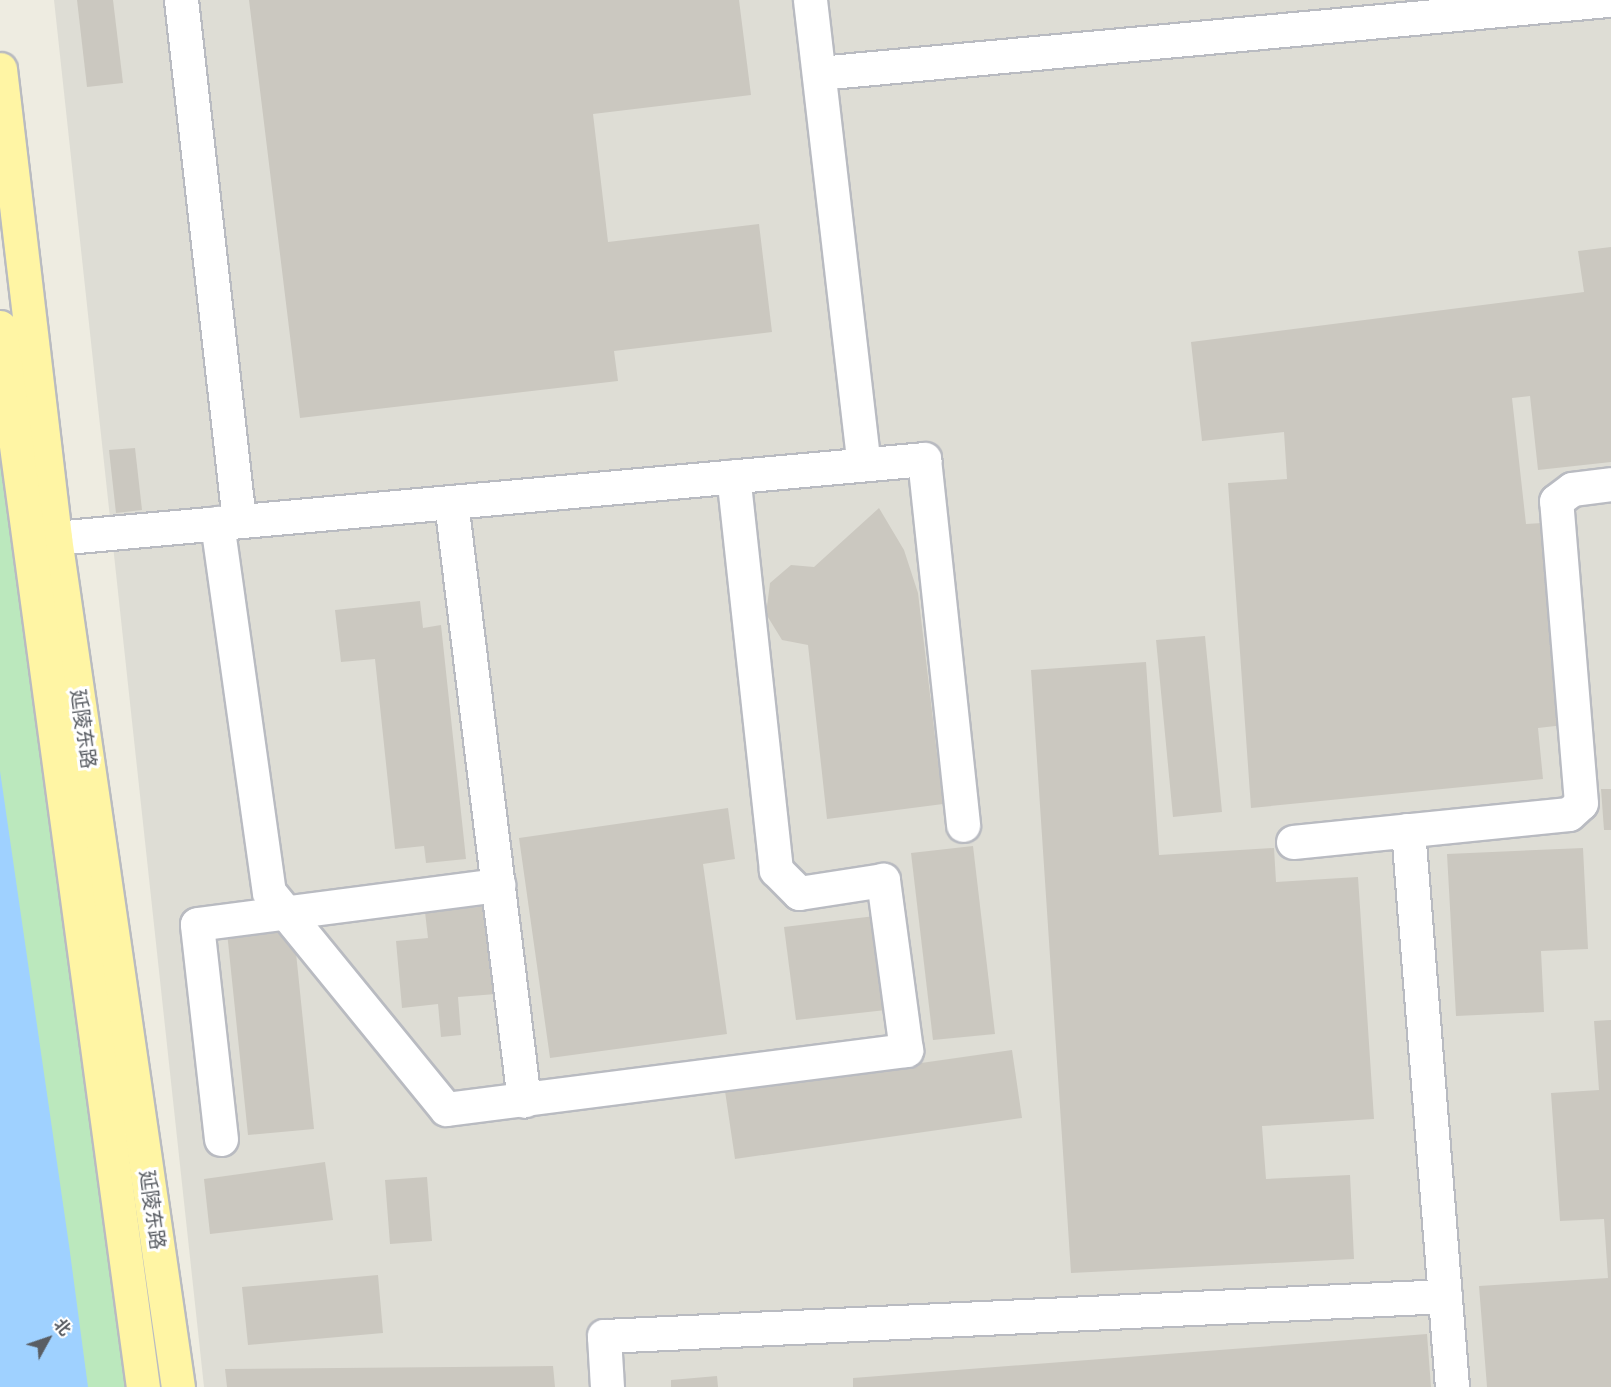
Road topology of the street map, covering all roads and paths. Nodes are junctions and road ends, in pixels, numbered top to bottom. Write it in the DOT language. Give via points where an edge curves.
graph roads {
  1 [pos="181,0"];
  2 [pos="810,0"];
  3 [pos="1608,0"];
  4 [pos="1452,7"];
  5 [pos="0,69"];
  6 [pos="819,73"];
  7 [pos="0,327"];
  8 [pos="864,464"];
  9 [pos="733,476"];
  10 [pos="1611,484"];
  11 [pos="451,502"];
  12 [pos="228,522"];
  13 [pos="55,538"];
  14 [pos="963,825"];
  15 [pos="1408,830"];
  16 [pos="1293,842"];
  17 [pos="498,885"];
  18 [pos="286,912"];
  19 [pos="524,1101"];
  20 [pos="221,1139"];
  21 [pos="1445,1296"];
  22 [pos="143,1387"];
  23 [pos="177,1387"];
  24 [pos="607,1387"];
  25 [pos="1452,1387"];
  1 -- 12 [label="lane"];
  2 -- 6 [label="lane"];
  3 -- 4 [label="lane"];
  4 -- 6 [label="lane"];
  5 -- 13 [label="main road, 延陵东路"];
  6 -- 8 [label="lane"];
  7 -- 22 [label="main road, 延陵东路"];
  8 -- 9 [label="lane"];
  8 -- 14 [label="lane" via="924,459"];
  9 -- 11 [label="lane"];
  9 -- 19 [label="lane" via="776,870 799,893 883,880 906,1050"];
  10 -- 15 [label="lane" via="1572,489 1556,501 1581,803 1569,814"];
  11 -- 12 [label="lane"];
  11 -- 17 [label="lane"];
  12 -- 13 [label="lane"];
  12 -- 18 [label="lane" via="269,892"];
  13 -- 23 [label="main road, 延陵东路"];
  15 -- 16 [label="lane"];
  15 -- 21 [label="lane"];
  17 -- 18 [label="lane"];
  17 -- 19 [label="lane"];
  18 -- 19 [label="lane" via="446,1109"];
  18 -- 20 [label="lane" via="197,924"];
  21 -- 24 [label="lane" via="604,1336"];
  21 -- 25 [label="lane"];
}
